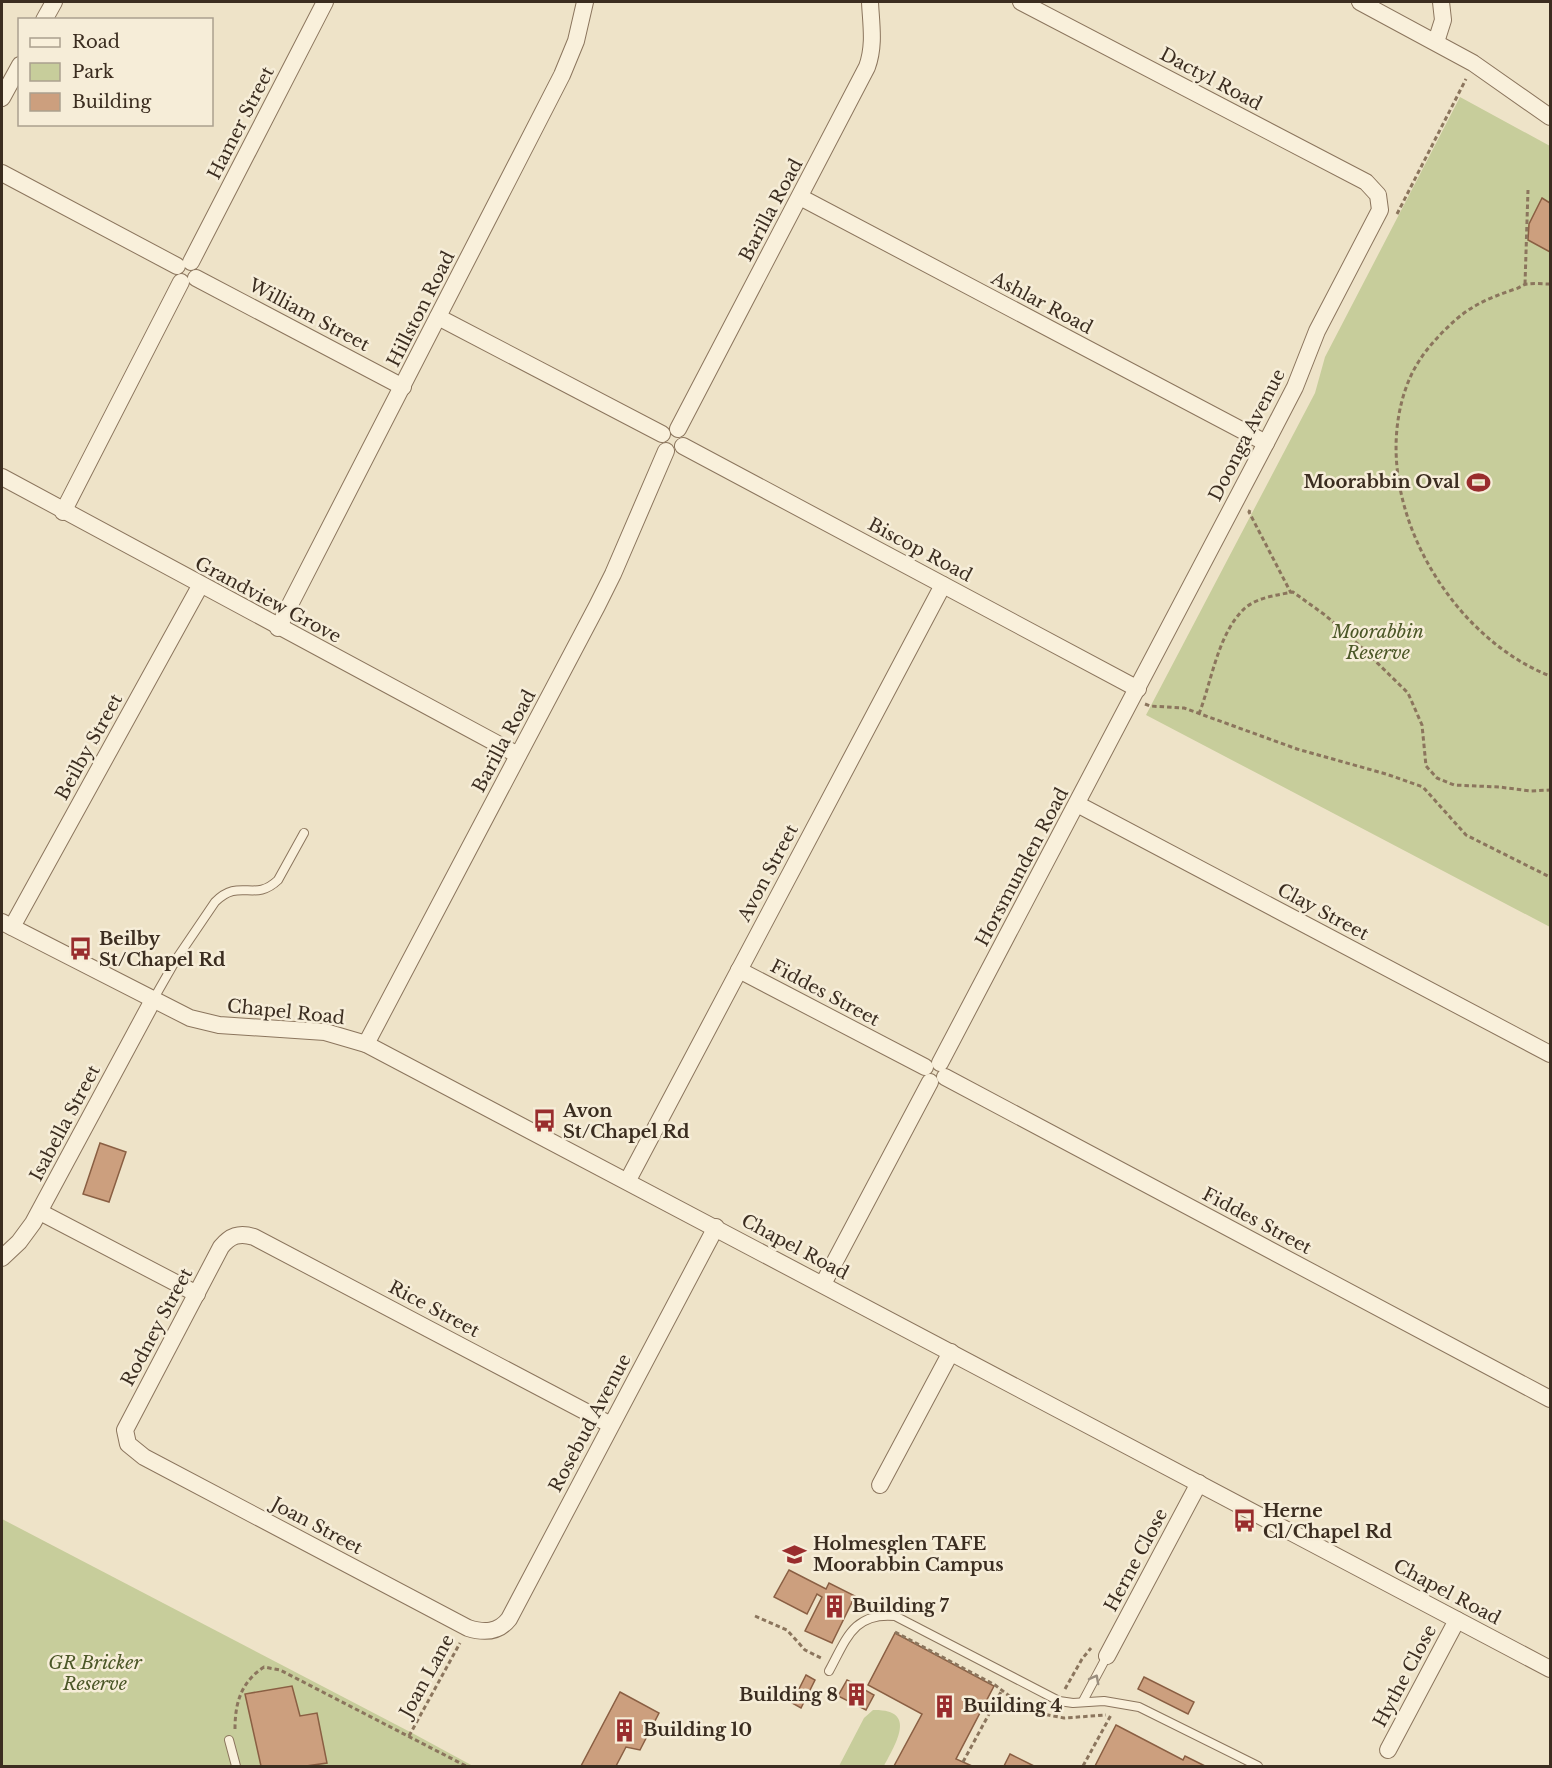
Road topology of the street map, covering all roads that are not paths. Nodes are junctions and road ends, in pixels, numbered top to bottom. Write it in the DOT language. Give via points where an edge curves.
graph roads {
  1 [pos="54,2"];
  2 [pos="325,2"];
  3 [pos="585,2"];
  4 [pos="870,2"];
  5 [pos="1022,2"];
  6 [pos="1360,2"];
  7 [pos="1441,2"];
  8 [pos="45,18"];
  9 [pos="1436,42"];
  10 [pos="18,69"];
  11 [pos="2,98"];
  12 [pos="1551,117"];
  13 [pos="2,173"];
  14 [pos="1378,195"];
  15 [pos="800,197"];
  16 [pos="186,272"];
  17 [pos="438,317"];
  18 [pos="403,387"];
  19 [pos="670,431"];
  20 [pos="1266,443"];
  21 [pos="683,446"];
  22 [pos="666,451"];
  23 [pos="2,477"];
  24 [pos="63,512"];
  25 [pos="942,585"];
  26 [pos="200,586"];
  27 [pos="278,628"];
  28 [pos="1135,694"];
  29 [pos="518,756"];
  30 [pos="1077,804"];
  31 [pos="304,833"];
  32 [pos="7,924"];
  33 [pos="739,970"];
  34 [pos="153,1000"];
  35 [pos="366,1044"];
  36 [pos="1551,1054"];
  37 [pos="935,1072"];
  38 [pos="628,1180"];
  39 [pos="40,1212"];
  40 [pos="717,1227"];
  41 [pos="237,1234"];
  42 [pos="2,1258"];
  43 [pos="823,1284"];
  44 [pos="197,1293"];
  45 [pos="951,1352"];
  46 [pos="1551,1400"];
  47 [pos="611,1425"];
  48 [pos="128,1444"];
  49 [pos="1199,1483"];
  50 [pos="880,1485"];
  51 [pos="1457,1620"];
  52 [pos="492,1631"];
  53 [pos="1107,1656"];
  54 [pos="831,1668"];
  55 [pos="1551,1669"];
  56 [pos="1083,1701"];
  57 [pos="229,1740"];
  58 [pos="1388,1750"];
  59 [pos="236,1767"];
  60 [pos="1258,1767"];
  1 -- 8 [label="street"];
  2 -- 16 [label="street, Hamer Street"];
  3 -- 17 [label="street, Hillston Road" via="576,41 562,75"];
  4 -- 15 [label="street, Barilla Road" via="872,37 867,67"];
  5 -- 14 [label="street, Dactyl Road" via="1366,182"];
  6 -- 9 [label="street"];
  7 -- 9 [label="street" via="1443,20"];
  9 -- 12 [label="street"];
  10 -- 11 [label="street"];
  13 -- 16 [label="street, William Street"];
  14 -- 20 [label="street, Doonga Avenue" via="1377,217 1317,331 1295,387"];
  15 -- 19 [label="street, Barilla Road"];
  15 -- 20 [label="street, Ashlar Road"];
  16 -- 18 [label="street, William Street"];
  16 -- 24 [label="street, Hamer Street"];
  17 -- 18 [label="street, Hillston Road"];
  17 -- 19 [label="street"];
  18 -- 27 [label="street, Hillston Road"];
  19 -- 21 [label="street" via="683,435"];
  19 -- 22 [label="street" via="661,445"];
  20 -- 28 [label="street, Doonga Avenue"];
  21 -- 22 [label="street"];
  21 -- 25 [label="street, Biscop Road"];
  22 -- 29 [label="street, Barilla Road" via="609,583"];
  23 -- 24 [label="street, Grandview Grove"];
  24 -- 26 [label="street, Grandview Grove"];
  25 -- 28 [label="street, Biscop Road"];
  25 -- 33 [label="street, Avon Street"];
  26 -- 27 [label="street, Grandview Grove"];
  26 -- 32 [label="street, Beilby Street"];
  27 -- 29 [label="street, Grandview Grove"];
  28 -- 30 [label="street, Horsmunden Road"];
  29 -- 35 [label="street, Barilla Road"];
  30 -- 36 [label="street, Clay Street"];
  30 -- 37 [label="street, Horsmunden Road"];
  31 -- 34 [label="lane" via="272,886 256,891 231,890 216,902"];
  32 -- 34 [label="street, Chapel Road"];
  33 -- 37 [label="street, Fiddes Street"];
  33 -- 38 [label="street, Avon Street"];
  34 -- 35 [label="street, Chapel Road" via="205,1023 325,1032"];
  34 -- 39 [label="street, Isabella Street"];
  35 -- 38 [label="street, Chapel Road"];
  37 -- 43 [label="street, Horsmunden Road"];
  37 -- 46 [label="street, Fiddes Street"];
  38 -- 40 [label="street, Chapel Road"];
  39 -- 42 [label="street, Isabella Street" via="26,1234"];
  39 -- 44 [label="street"];
  40 -- 43 [label="street, Chapel Road"];
  40 -- 47 [label="street, Rosebud Avenue"];
  41 -- 44 [label="street, Rodney Street" via="221,1247"];
  41 -- 47 [label="street, Rice Street" via="254,1237"];
  43 -- 45 [label="street, Chapel Road"];
  44 -- 48 [label="street, Rodney Street" via="127,1424"];
  45 -- 49 [label="street, Chapel Road"];
  45 -- 50 [label="street"];
  47 -- 52 [label="street, Rosebud Avenue" via="509,1619"];
  48 -- 52 [label="street, Joan Street" via="144,1457 468,1628"];
  49 -- 51 [label="street, Chapel Road"];
  49 -- 53 [label="street, Herne Close"];
  51 -- 55 [label="street, Chapel Road"];
  51 -- 58 [label="street, Hythe Close"];
  56 -- 53 [label="lane, one-way"];
  54 -- 56 [label="lane" via="861,1622 870,1617 895,1616 1059,1701"];
  56 -- 60 [label="lane" via="1139,1707"];
  57 -- 59 [label="lane"];
}
